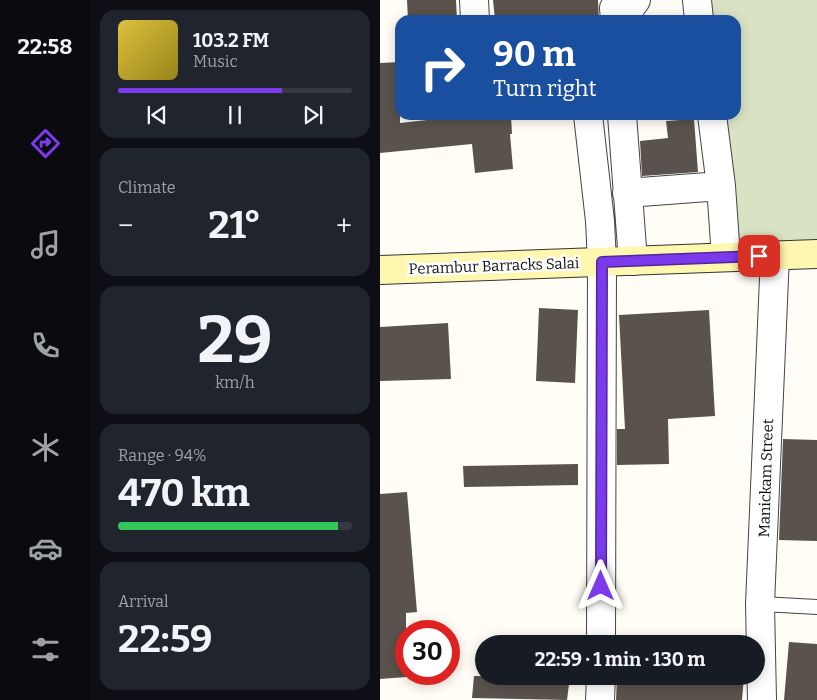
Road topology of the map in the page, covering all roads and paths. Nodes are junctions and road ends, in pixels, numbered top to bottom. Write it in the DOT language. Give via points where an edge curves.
graph roads {
  1 [pos="474,0"];
  2 [pos="636,0"];
  3 [pos="697,0"];
  4 [pos="475,15"];
  5 [pos="615,15"];
  6 [pos="698,15"];
  7 [pos="589,120"];
  8 [pos="622,120"];
  9 [pos="713,120"];
  10 [pos="721,186"];
  11 [pos="628,193"];
  12 [pos="817,254"];
  13 [pos="776,256"];
  14 [pos="726,257"];
  15 [pos="633,260"];
  16 [pos="602,262"];
  17 [pos="380,270"];
  18 [pos="760,604"];
  19 [pos="817,607"];
  20 [pos="601,635"];
  21 [pos="600,685"];
  22 [pos="600,700"];
  23 [pos="762,700"];
  1 -- 4 [label="street"];
  2 -- 5 [label="street" via="631,7 614,8"];
  3 -- 6 [label="street"];
  7 -- 16 [label="street"];
  8 -- 11 [label="street"];
  9 -- 10 [label="street"];
  10 -- 11 [label="street"];
  10 -- 14 [label="street"];
  11 -- 15 [label="street"];
  12 -- 13 [label="main road, Perambur Barracks Salai"];
  13 -- 14 [label="main road, Perambur Barracks Salai"];
  13 -- 18 [label="street, Manickam Street"];
  14 -- 15 [label="main road, Perambur Barracks Salai"];
  15 -- 16 [label="main road, Perambur Barracks Salai"];
  16 -- 17 [label="main road, Perambur Barracks Salai"];
  16 -- 20 [label="street"];
  18 -- 19 [label="lane"];
  18 -- 23 [label="street, Manickam Street"];
  21 -- 22 [label="street"];
}
